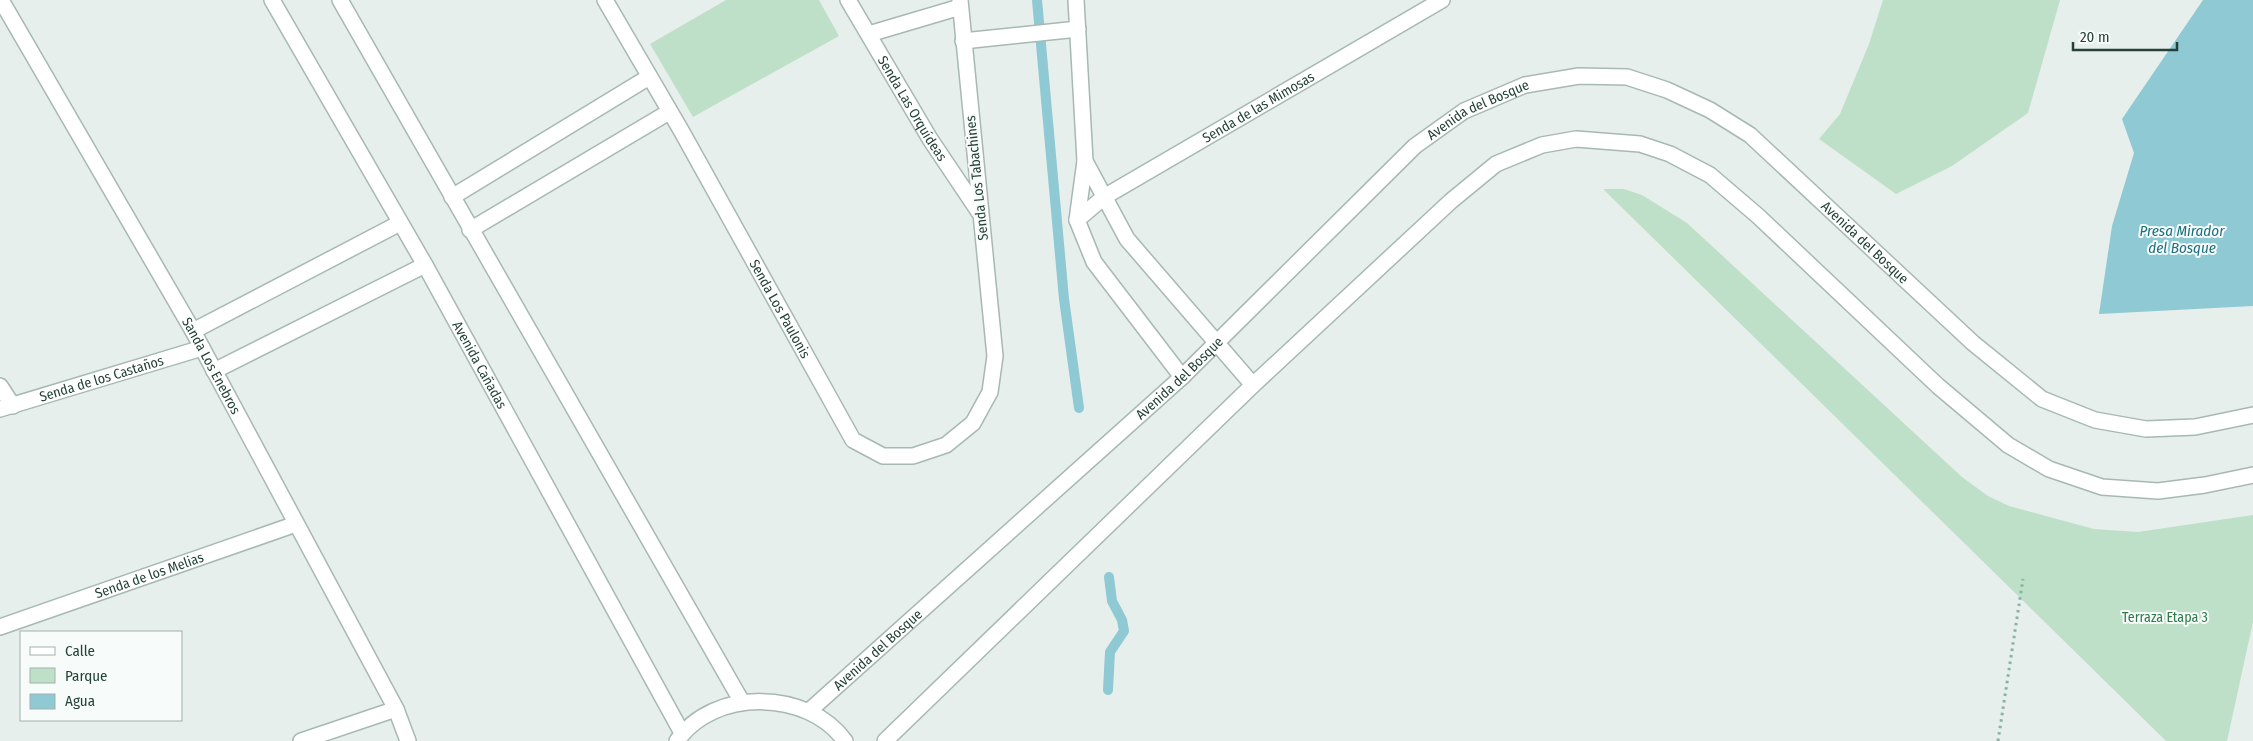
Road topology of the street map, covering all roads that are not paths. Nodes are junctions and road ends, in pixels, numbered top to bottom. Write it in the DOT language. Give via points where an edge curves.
graph roads {
  1 [pos="1,0"];
  2 [pos="272,0"];
  3 [pos="340,0"];
  4 [pos="605,0"];
  5 [pos="848,0"];
  6 [pos="1076,0"];
  7 [pos="1442,0"];
  8 [pos="960,3"];
  9 [pos="1078,29"];
  10 [pos="869,34"];
  11 [pos="963,41"];
  12 [pos="649,77"];
  13 [pos="670,112"];
  14 [pos="1085,161"];
  15 [pos="452,197"];
  16 [pos="1104,198"];
  17 [pos="981,216"];
  18 [pos="1077,220"];
  19 [pos="400,223"];
  20 [pos="470,230"];
  21 [pos="424,265"];
  22 [pos="193,331"];
  23 [pos="1217,345"];
  24 [pos="202,348"];
  25 [pos="995,356"];
  26 [pos="214,371"];
  27 [pos="1182,377"];
  28 [pos="1253,385"];
  29 [pos="0,386"];
  30 [pos="6,407"];
  31 [pos="2253,415"];
  32 [pos="2253,475"];
  33 [pos="296,524"];
  34 [pos="0,627"];
  35 [pos="742,702"];
  36 [pos="396,709"];
  37 [pos="809,711"];
  38 [pos="679,737"];
  39 [pos="301,741"];
  40 [pos="408,741"];
  41 [pos="845,741"];
  42 [pos="885,741"];
  1 -- 22 [label="street, Sanda Los Enebros"];
  2 -- 19 [label="street, Avenida Cañadas"];
  3 -- 15 [label="street"];
  4 -- 12 [label="street, Senda Los Paulonis"];
  5 -- 10 [label="street, Senda Las Orquídeas"];
  6 -- 9 [label="street"];
  7 -- 16 [label="street, Senda de las Mimosas"];
  8 -- 10 [label="street"];
  8 -- 11 [label="street, Senda Los Tabachines"];
  9 -- 11 [label="street"];
  9 -- 14 [label="street"];
  10 -- 17 [label="street, Senda Las Orquídeas" via="930,139"];
  11 -- 17 [label="street, Senda Los Tabachines"];
  12 -- 13 [label="street, Senda Los Paulonis"];
  12 -- 15 [label="street"];
  13 -- 20 [label="street"];
  13 -- 25 [label="street, Senda Los Paulonis" via="853,440 884,456 913,456 946,445 973,423 990,392"];
  14 -- 16 [label="street"];
  14 -- 18 [label="street"];
  15 -- 20 [label="street"];
  16 -- 18 [label="street, Senda de las Mimosas"];
  16 -- 23 [label="street" via="1127,239"];
  17 -- 25 [label="street, Senda Los Tabachines"];
  18 -- 27 [label="street" via="1094,262"];
  19 -- 21 [label="street, Avenida Cañadas"];
  19 -- 22 [label="street"];
  20 -- 35 [label="street"];
  21 -- 26 [label="street"];
  21 -- 38 [label="street, Avenida Cañadas"];
  22 -- 24 [label="street, Sanda Los Enebros"];
  23 -- 27 [label="street, Avenida del Bosque"];
  23 -- 28 [label="street"];
  23 -- 31 [label="street, Avenida del Bosque" via="1415,146 1464,111 1525,85 1579,76 1627,77 1667,90 1710,110 1750,135 1973,343 2042,399 2095,420 2146,429 2195,426"];
  24 -- 26 [label="street, Sanda Los Enebros"];
  24 -- 30 [label="street, Senda de los Castaños"];
  26 -- 33 [label="street, Sanda Los Enebros"];
  27 -- 37 [label="street, Avenida del Bosque"];
  28 -- 32 [label="street" via="1451,201 1496,164 1542,145 1576,138 1608,140 1640,144 1670,154 1710,175 1758,216 1938,386 2008,445 2049,469 2102,486 2158,490 2205,486"];
  28 -- 42 [label="street"];
  29 -- 30 [label="street"];
  33 -- 34 [label="street, Senda de los Melias"];
  33 -- 36 [label="street, Sanda Los Enebros"];
  35 -- 37 [label="street" via="765,701"];
  35 -- 38 [label="street" via="710,713"];
  36 -- 39 [label="street"];
  36 -- 40 [label="street, Sanda Los Enebros"];
  37 -- 41 [label="street" via="840,733"];
}
